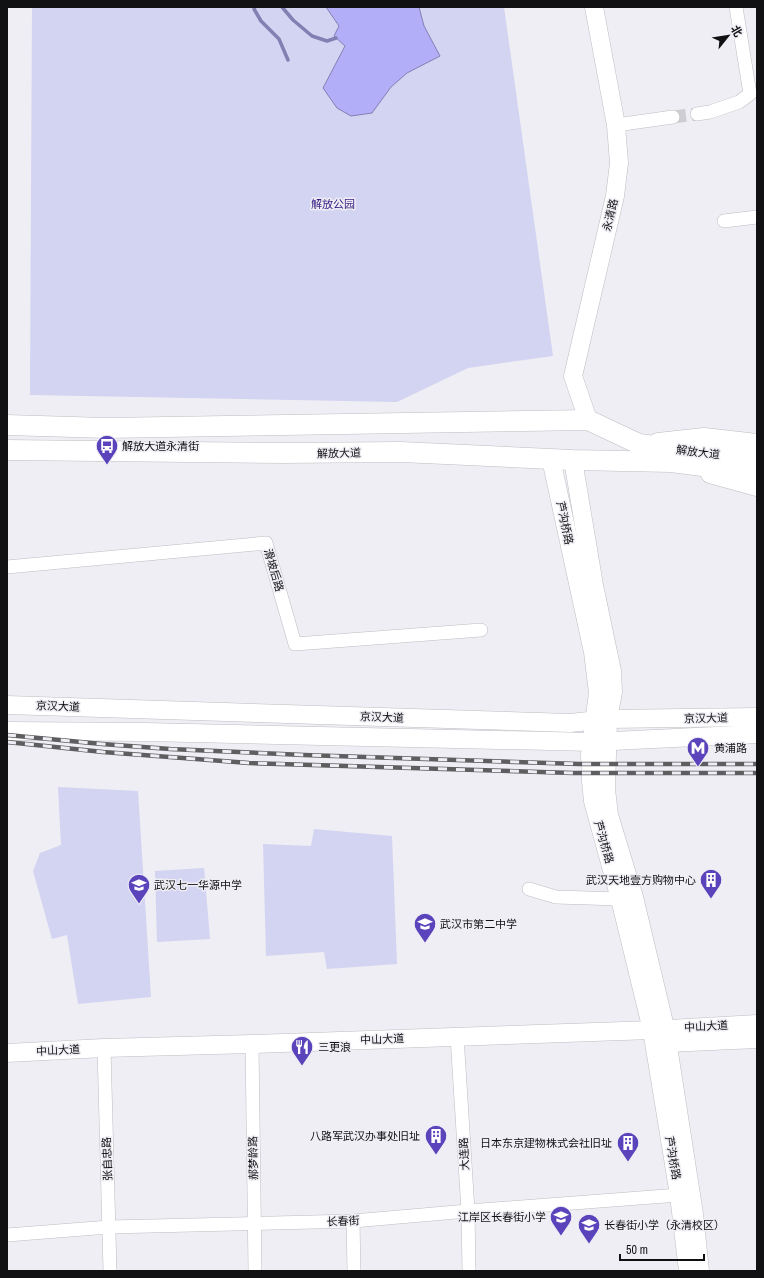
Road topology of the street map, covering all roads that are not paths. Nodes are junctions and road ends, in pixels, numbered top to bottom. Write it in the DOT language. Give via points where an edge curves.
graph roads {
  1 [pos="594,7"];
  2 [pos="736,7"];
  3 [pos="697,114"];
  4 [pos="673,117"];
  5 [pos="616,125"];
  6 [pos="757,217"];
  7 [pos="724,221"];
  8 [pos="588,420"];
  9 [pos="7,425"];
  10 [pos="757,443"];
  11 [pos="639,444"];
  12 [pos="7,450"];
  13 [pos="551,458"];
  14 [pos="757,459"];
  15 [pos="573,460"];
  16 [pos="671,462"];
  17 [pos="757,473"];
  18 [pos="757,487"];
  19 [pos="7,567"];
  20 [pos="481,630"];
  21 [pos="7,705"];
  22 [pos="757,717"];
  23 [pos="602,720"];
  24 [pos="7,731"];
  25 [pos="757,734"];
  26 [pos="600,741"];
  27 [pos="529,889"];
  28 [pos="620,899"];
  29 [pos="757,1024"];
  30 [pos="659,1035"];
  31 [pos="458,1036"];
  32 [pos="757,1039"];
  33 [pos="252,1044"];
  34 [pos="104,1048"];
  35 [pos="7,1053"];
  36 [pos="679,1195"];
  37 [pos="468,1211"];
  38 [pos="353,1221"];
  39 [pos="254,1224"];
  40 [pos="109,1227"];
  41 [pos="7,1235"];
  42 [pos="110,1271"];
  43 [pos="255,1271"];
  44 [pos="354,1271"];
  45 [pos="470,1271"];
  46 [pos="688,1271"];
  47 [pos="700,1271"];
  1 -- 5 [label="main road, 永清路"];
  2 -- 3 [label="street" via="750,94 740,102"];
  4 -- 5 [label="street"];
  5 -- 8 [label="main road, 永清路" via="619,163 615,196 573,376"];
  6 -- 7 [label="street"];
  8 -- 9 [label="main road, 解放大道" via="106,428"];
  8 -- 11 [label="main road, 解放大道"];
  10 -- 11 [label="main road, 解放大道" via="704,437"];
  11 -- 14 [label="main road, 解放大道"];
  12 -- 13 [label="main road, 解放大道" via="401,452"];
  13 -- 15 [label="main road, 解放大道"];
  13 -- 23 [label="main road, 芦沟桥路" via="593,652"];
  15 -- 16 [label="main road, 解放大道"];
  15 -- 23 [label="main road, 芦沟桥路" via="594,585 612,671 613,692"];
  16 -- 17 [label="main road, 解放大道"];
  16 -- 18 [label="main road, 解放大道"];
  19 -- 20 [label="street, 滑坡后路" via="266,544 295,644"];
  21 -- 23 [label="main road, 京汉大道" via="562,722"];
  22 -- 23 [label="main road, 京汉大道"];
  23 -- 26 [label="main road, 芦沟桥路"];
  24 -- 26 [label="main road, 京汉大道"];
  25 -- 26 [label="main road, 京汉大道"];
  26 -- 28 [label="main road, 芦沟桥路" via="590,756 593,801"];
  26 -- 30 [label="main road, 芦沟桥路" via="609,816 634,897"];
  27 -- 28 [label="street" via="556,897"];
  28 -- 30 [label="main road, 芦沟桥路"];
  29 -- 30 [label="main road, 中山大道"];
  30 -- 31 [label="main road, 中山大道"];
  30 -- 32 [label="main road, 中山大道"];
  30 -- 36 [label="main road, 芦沟桥路"];
  30 -- 47 [label="main road, 芦沟桥路" via="694,1214"];
  31 -- 33 [label="main road, 中山大道"];
  31 -- 37 [label="street, 大连路"];
  33 -- 34 [label="main road, 中山大道"];
  33 -- 39 [label="street, 郝梦龄路"];
  34 -- 35 [label="main road, 中山大道"];
  34 -- 40 [label="street, 张自忠路"];
  36 -- 37 [label="street, 长春街"];
  36 -- 46 [label="main road, 芦沟桥路"];
  37 -- 38 [label="street, 长春街"];
  37 -- 45 [label="street, 大连路"];
  38 -- 39 [label="street, 长春街"];
  38 -- 44 [label="street"];
  39 -- 40 [label="street, 长春街"];
  39 -- 43 [label="street, 郝梦龄路"];
  40 -- 41 [label="street, 长春街"];
  40 -- 42 [label="street, 张自忠路"];
}
